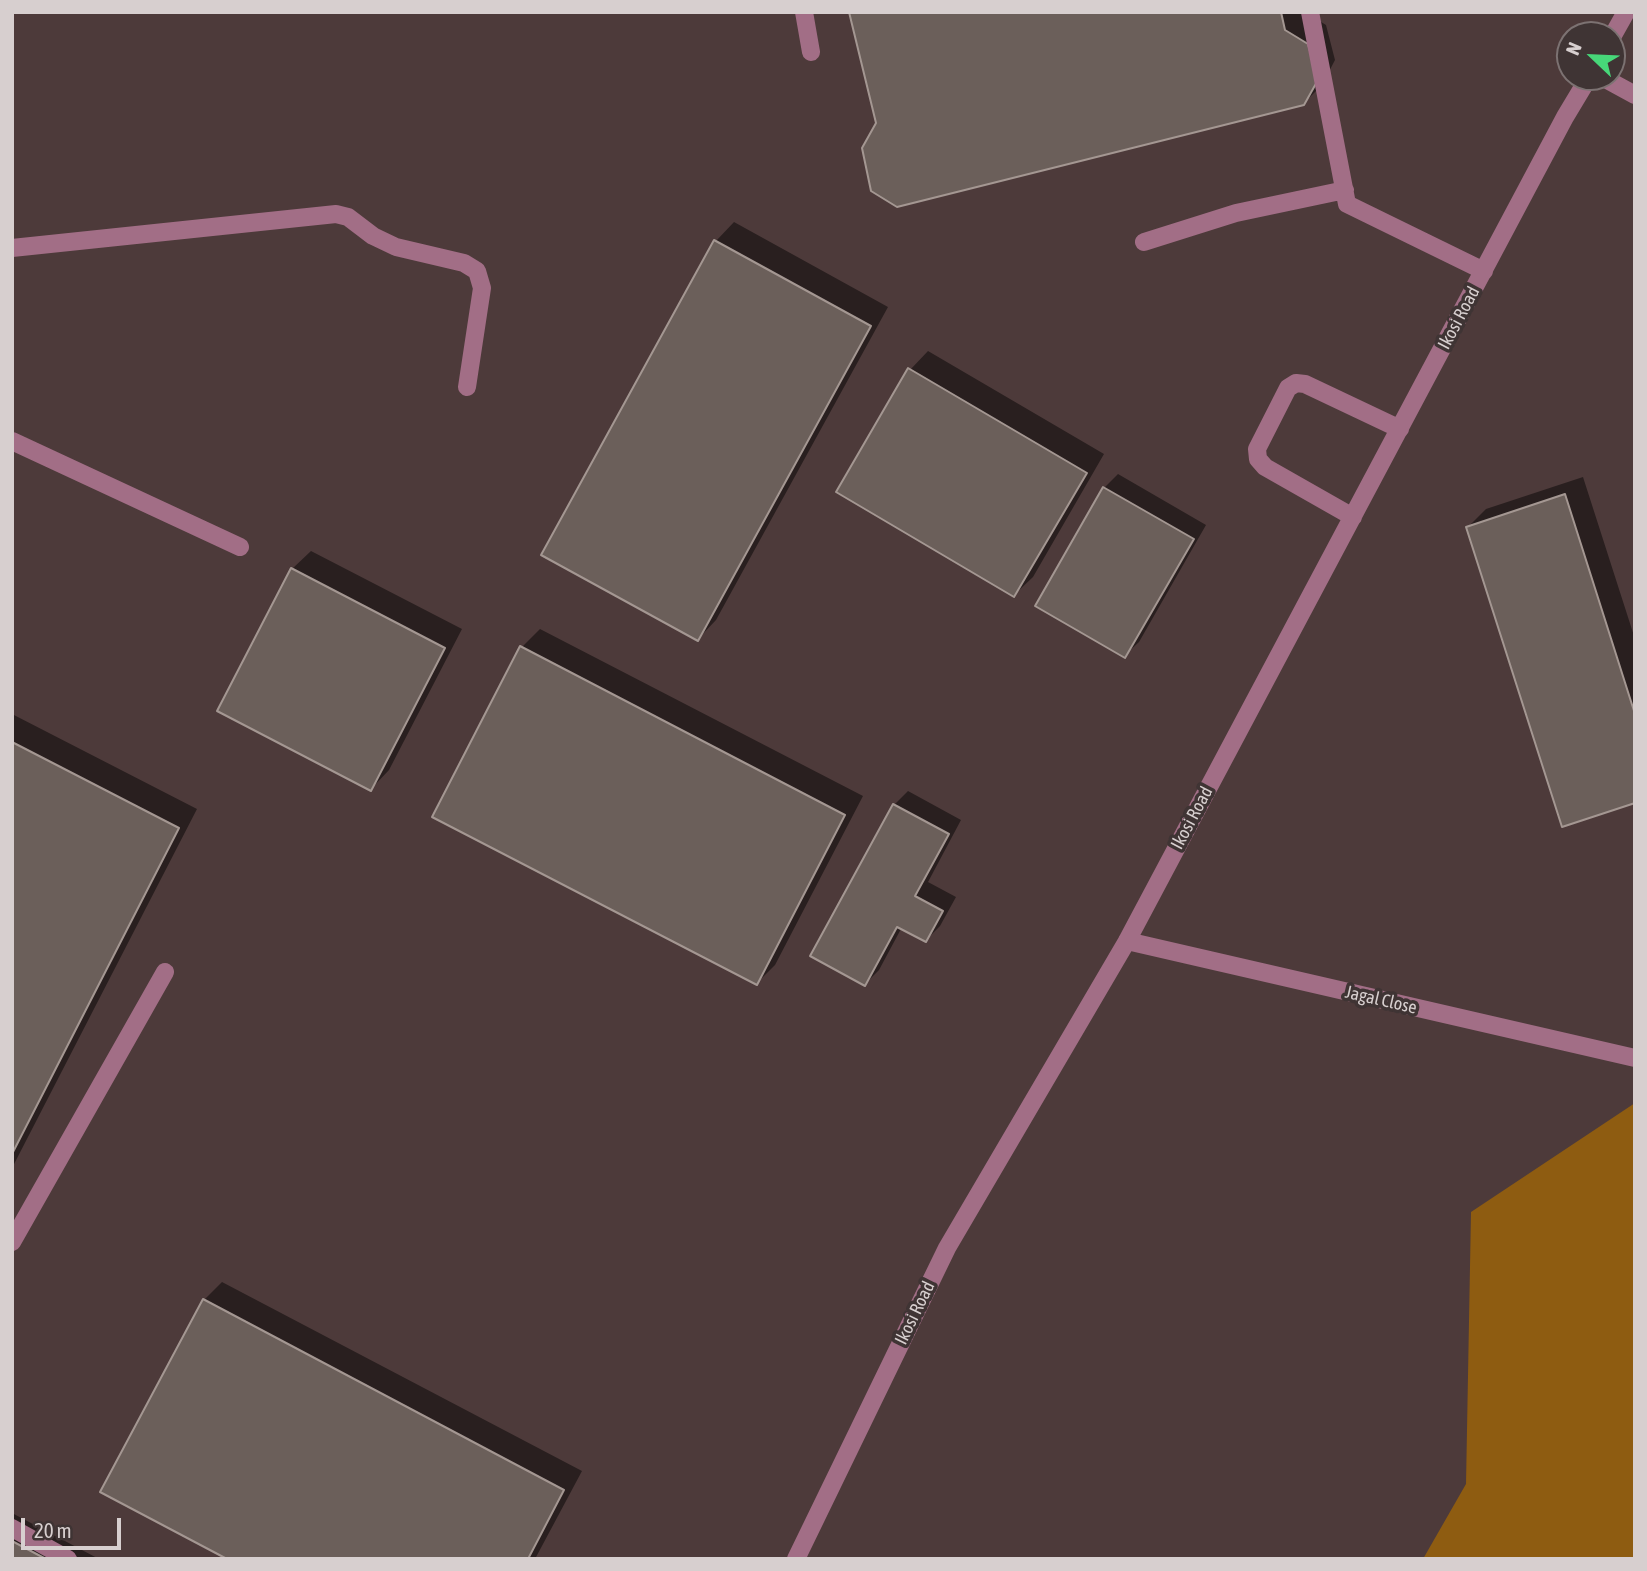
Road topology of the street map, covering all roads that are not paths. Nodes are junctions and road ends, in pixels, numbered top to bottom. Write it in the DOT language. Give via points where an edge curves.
graph roads {
  1 [pos="804,12"];
  2 [pos="1310,12"];
  3 [pos="811,52"];
  4 [pos="1581,91"];
  5 [pos="1345,190"];
  6 [pos="1144,242"];
  7 [pos="12,248"];
  8 [pos="1484,271"];
  9 [pos="467,387"];
  10 [pos="1399,429"];
  11 [pos="12,441"];
  12 [pos="1353,517"];
  13 [pos="240,547"];
  14 [pos="1126,941"];
  15 [pos="165,972"];
  16 [pos="1635,1058"];
  17 [pos="12,1242"];
  18 [pos="12,1528"];
  19 [pos="68,1559"];
  20 [pos="796,1559"];
  1 -- 3 [label="street"];
  2 -- 5 [label="street"];
  4 -- 8 [label="street, Ikosi Road"];
  5 -- 6 [label="street" via="1236,212"];
  5 -- 8 [label="street" via="1347,204"];
  7 -- 9 [label="street" via="336,214 348,217 396,247 464,263 477,271 482,288"];
  8 -- 10 [label="street, Ikosi Road"];
  10 -- 12 [label="street, Ikosi Road"];
  10 -- 12 [label="street" via="1305,384 1288,388 1257,449 1258,459"];
  11 -- 13 [label="street"];
  12 -- 14 [label="street, Ikosi Road"];
  14 -- 16 [label="street, Jagal Close"];
  14 -- 20 [label="street, Ikosi Road" via="947,1248"];
  15 -- 17 [label="street"];
  18 -- 19 [label="street"];
}
